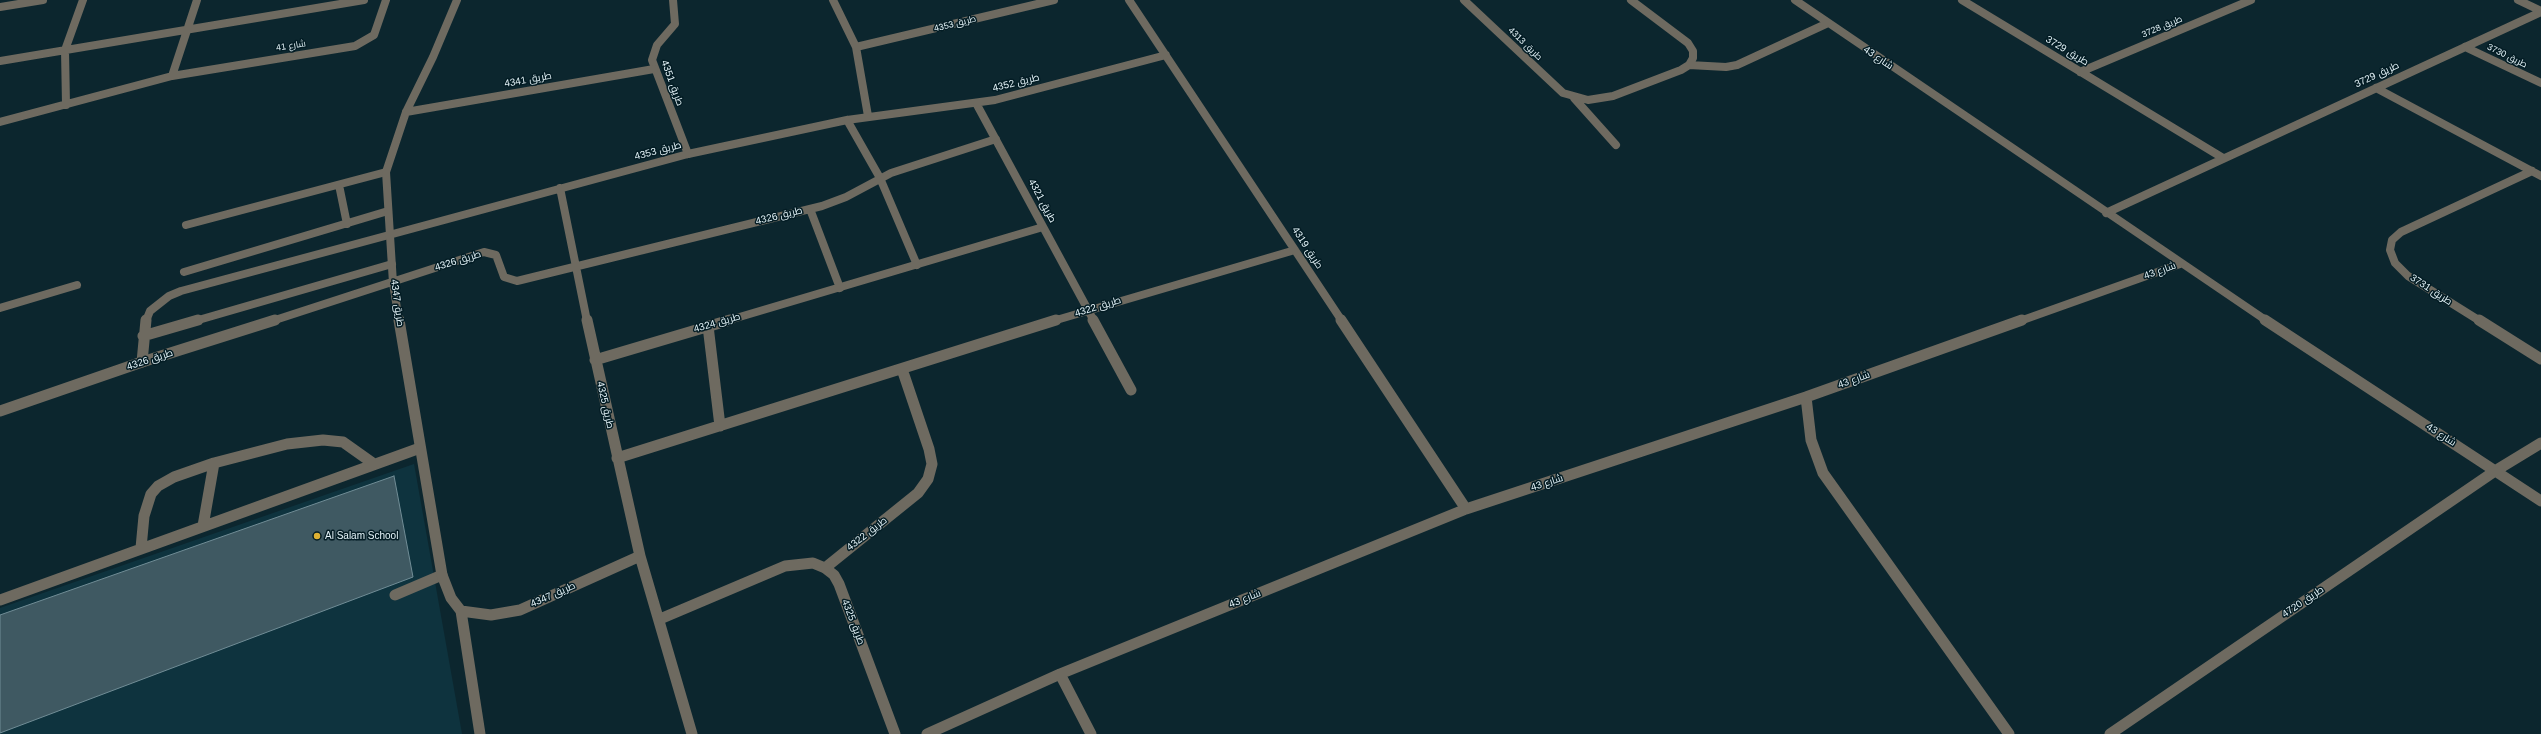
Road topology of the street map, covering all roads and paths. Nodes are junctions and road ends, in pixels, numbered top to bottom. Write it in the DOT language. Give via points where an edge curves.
graph roads {
  1 [pos="43,0"];
  2 [pos="82,0"];
  3 [pos="197,0"];
  4 [pos="359,0"];
  5 [pos="386,0"];
  6 [pos="457,0"];
  7 [pos="673,0"];
  8 [pos="832,0"];
  9 [pos="1054,0"];
  10 [pos="1129,0"];
  11 [pos="1464,0"];
  12 [pos="1631,0"];
  13 [pos="1795,0"];
  14 [pos="1962,0"];
  15 [pos="2251,0"];
  16 [pos="2518,0"];
  17 [pos="0,7"];
  18 [pos="2541,11"];
  19 [pos="1828,24"];
  20 [pos="188,29"];
  21 [pos="856,47"];
  22 [pos="2465,47"];
  23 [pos="65,50"];
  24 [pos="1166,55"];
  25 [pos="0,61"];
  26 [pos="1689,65"];
  27 [pos="654,69"];
  28 [pos="2080,72"];
  29 [pos="172,76"];
  30 [pos="2541,83"];
  31 [pos="2376,88"];
  32 [pos="1574,98"];
  33 [pos="976,103"];
  34 [pos="66,105"];
  35 [pos="406,112"];
  36 [pos="868,116"];
  37 [pos="847,120"];
  38 [pos="0,122"];
  39 [pos="996,139"];
  40 [pos="1616,145"];
  41 [pos="688,154"];
  42 [pos="2223,158"];
  43 [pos="386,172"];
  44 [pos="2537,174"];
  45 [pos="880,178"];
  46 [pos="339,185"];
  47 [pos="560,188"];
  48 [pos="810,209"];
  49 [pos="388,211"];
  50 [pos="2106,212"];
  51 [pos="347,224"];
  52 [pos="186,225"];
  53 [pos="1043,228"];
  54 [pos="390,235"];
  55 [pos="1295,250"];
  56 [pos="392,264"];
  57 [pos="2180,264"];
  58 [pos="576,266"];
  59 [pos="917,266"];
  60 [pos="184,272"];
  61 [pos="393,283"];
  62 [pos="77,285"];
  63 [pos="840,288"];
  64 [pos="0,308"];
  65 [pos="1088,310"];
  66 [pos="708,326"];
  67 [pos="143,336"];
  68 [pos="2541,359"];
  69 [pos="595,360"];
  70 [pos="142,362"];
  71 [pos="902,369"];
  72 [pos="1130,390"];
  73 [pos="1806,397"];
  74 [pos="0,411"];
  75 [pos="720,426"];
  76 [pos="2541,443"];
  77 [pos="420,448"];
  78 [pos="618,458"];
  79 [pos="214,463"];
  80 [pos="374,464"];
  81 [pos="2495,471"];
  82 [pos="2541,501"];
  83 [pos="1466,509"];
  84 [pos="203,526"];
  85 [pos="141,548"];
  86 [pos="640,556"];
  87 [pos="825,568"];
  88 [pos="442,575"];
  89 [pos="395,595"];
  90 [pos="0,600"];
  91 [pos="461,611"];
  92 [pos="660,619"];
  93 [pos="1060,674"];
  94 [pos="480,734"];
  95 [pos="692,734"];
  96 [pos="895,734"];
  97 [pos="927,734"];
  98 [pos="1091,734"];
  99 [pos="2009,734"];
  100 [pos="2110,734"];
  1 -- 17 [label="street"];
  2 -- 23 [label="street"];
  3 -- 20 [label="street"];
  4 -- 20 [label="street"];
  5 -- 29 [label="street, شارع 41" via="374,35 361,44"];
  6 -- 35 [label="street, طريق 4347"];
  7 -- 27 [label="street, طريق 4351" via="675,24 654,52"];
  8 -- 21 [label="street"];
  9 -- 21 [label="street, طريق 4353"];
  10 -- 24 [label="street, طريق 4319"];
  11 -- 32 [label="street, طريق 4313" via="1554,86"];
  12 -- 26 [label="street" via="1688,44 1693,51"];
  13 -- 19 [label="street, شارع 43"];
  14 -- 28 [label="street, طريق 3729"];
  15 -- 28 [label="street, طريق 3728"];
  16 -- 18 [label="street"];
  18 -- 22 [label="street, طريق 3729"];
  19 -- 26 [label="street, طريق 4313" via="1737,65"];
  19 -- 50 [label="street, شارع 43"];
  20 -- 23 [label="street"];
  20 -- 29 [label="street"];
  21 -- 36 [label="street"];
  22 -- 30 [label="street, طريق 3730"];
  22 -- 31 [label="street, طريق 3729"];
  23 -- 25 [label="street"];
  23 -- 34 [label="street"];
  24 -- 33 [label="street, طريق 4352"];
  24 -- 55 [label="street, طريق 4319"];
  26 -- 32 [label="street, طريق 4313" via="1601,100"];
  27 -- 35 [label="street, طريق 4341"];
  27 -- 41 [label="street, طريق 4351"];
  28 -- 42 [label="street, طريق 3729"];
  29 -- 34 [label="street, شارع 41"];
  31 -- 42 [label="street, طريق 3729"];
  31 -- 44 [label="street, طريق 3731"];
  32 -- 40 [label="street, طريق 4313"];
  33 -- 36 [label="street, طريق 4352"];
  33 -- 39 [label="street, طريق 4321"];
  34 -- 38 [label="street, شارع 41"];
  35 -- 43 [label="street, طريق 4347"];
  36 -- 37 [label="street, طريق 4353"];
  37 -- 41 [label="street, طريق 4353"];
  37 -- 45 [label="street"];
  39 -- 45 [label="street, طريق 4326"];
  39 -- 53 [label="street, طريق 4321"];
  41 -- 47 [label="street, طريق 4353"];
  42 -- 50 [label="street, طريق 3729"];
  43 -- 46 [label="street"];
  43 -- 49 [label="street, طريق 4347"];
  44 -- 68 [label="street, طريق 3731" via="2401,232 2392,240 2390,250 2395,263 2408,276"];
  45 -- 48 [label="street, طريق 4326" via="846,197"];
  45 -- 59 [label="street"];
  46 -- 51 [label="street"];
  46 -- 52 [label="street"];
  47 -- 54 [label="street, طريق 4353"];
  47 -- 58 [label="street, طريق 4325"];
  48 -- 58 [label="street, طريق 4326"];
  48 -- 63 [label="street"];
  49 -- 51 [label="street"];
  49 -- 54 [label="street, طريق 4347"];
  50 -- 57 [label="street, شارع 43"];
  51 -- 60 [label="street"];
  53 -- 59 [label="street, طريق 4324"];
  53 -- 65 [label="street, طريق 4321"];
  54 -- 56 [label="street, طريق 4347"];
  54 -- 67 [label="street, طريق 4353" via="181,291 164,299 150,311"];
  55 -- 65 [label="street, طريق 4322"];
  55 -- 83 [label="street, طريق 4319"];
  56 -- 61 [label="street, طريق 4347"];
  56 -- 67 [label="street"];
  57 -- 73 [label="street, شارع 43"];
  57 -- 81 [label="street, شارع 43"];
  58 -- 61 [label="street, طريق 4326" via="511,281 504,277 496,255 484,252"];
  58 -- 69 [label="street, طريق 4325"];
  59 -- 63 [label="street, طريق 4324"];
  61 -- 70 [label="street, طريق 4326"];
  61 -- 77 [label="street, طريق 4347"];
  62 -- 64 [label="street"];
  63 -- 66 [label="street, طريق 4324"];
  65 -- 71 [label="street, طريق 4322"];
  65 -- 72 [label="street, طريق 4321"];
  66 -- 69 [label="street, طريق 4324"];
  66 -- 75 [label="street"];
  67 -- 70 [label="street, طريق 4353"];
  69 -- 78 [label="street, طريق 4325"];
  70 -- 74 [label="street, طريق 4326"];
  71 -- 75 [label="street, طريق 4322"];
  71 -- 87 [label="street, طريق 4322" via="929,449 932,464 928,479 918,493"];
  73 -- 83 [label="street, شارع 43"];
  73 -- 99 [label="street" via="1811,440 1823,473"];
  75 -- 78 [label="street, طريق 4322"];
  76 -- 81 [label="street"];
  77 -- 80 [label="street"];
  77 -- 88 [label="street, طريق 4347"];
  78 -- 86 [label="street, طريق 4325"];
  79 -- 80 [label="street" via="287,444 323,440 342,442"];
  79 -- 84 [label="street"];
  79 -- 85 [label="street" via="174,477 158,486 151,494 144,516"];
  80 -- 84 [label="street"];
  81 -- 82 [label="street, شارع 43"];
  81 -- 100 [label="street, طريق 4720"];
  83 -- 93 [label="street, شارع 43"];
  84 -- 85 [label="street"];
  85 -- 90 [label="street"];
  86 -- 91 [label="street, طريق 4347" via="520,610 491,615"];
  86 -- 92 [label="street, طريق 4325"];
  87 -- 92 [label="street" via="813,563 785,566"];
  87 -- 96 [label="street, طريق 4325" via="834,574 839,584"];
  88 -- 89 [label="street"];
  88 -- 91 [label="street, طريق 4347" via="450,598"];
  91 -- 94 [label="street, طريق 4347"];
  92 -- 95 [label="street, طريق 4325"];
  93 -- 97 [label="street, شارع 43"];
  93 -- 98 [label="street"];
}
